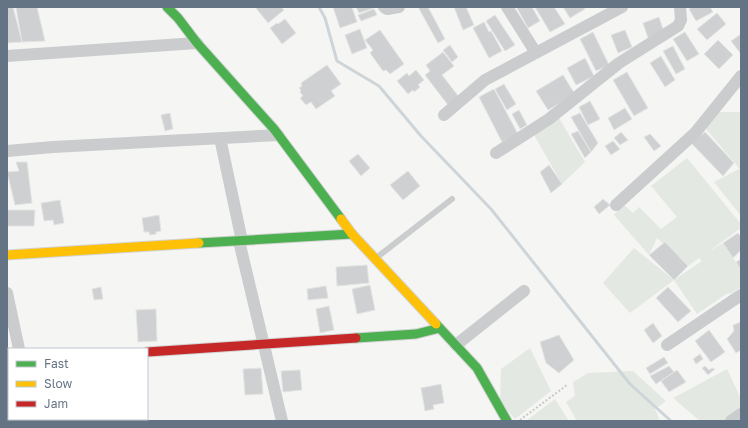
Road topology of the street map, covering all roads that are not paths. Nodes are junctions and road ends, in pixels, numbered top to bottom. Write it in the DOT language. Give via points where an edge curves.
graph roads {
  1 [pos="167,7"];
  2 [pos="384,7"];
  3 [pos="399,7"];
  4 [pos="507,7"];
  5 [pos="622,7"];
  6 [pos="680,7"];
  7 [pos="197,43"];
  8 [pos="536,53"];
  9 [pos="7,56"];
  10 [pos="741,76"];
  11 [pos="444,115"];
  12 [pos="278,135"];
  13 [pos="220,138"];
  14 [pos="7,151"];
  15 [pos="496,153"];
  16 [pos="452,199"];
  17 [pos="616,205"];
  18 [pos="352,234"];
  19 [pos="241,241"];
  20 [pos="7,255"];
  21 [pos="375,259"];
  22 [pos="524,291"];
  23 [pos="7,293"];
  24 [pos="741,295"];
  25 [pos="440,328"];
  26 [pos="264,344"];
  27 [pos="456,345"];
  28 [pos="667,345"];
  29 [pos="19,348"];
  30 [pos="148,352"];
  31 [pos="741,414"];
  32 [pos="282,421"];
  33 [pos="507,421"];
  34 [pos="731,421"];
  1 -- 7 [label="street"];
  2 -- 3 [label="street"];
  4 -- 8 [label="street"];
  5 -- 8 [label="street"];
  6 -- 15 [label="street" via="681,20 678,26 619,63 549,119"];
  7 -- 9 [label="street"];
  7 -- 12 [label="street"];
  8 -- 11 [label="street" via="485,80"];
  10 -- 17 [label="street" via="695,133"];
  12 -- 13 [label="street"];
  12 -- 18 [label="street"];
  13 -- 14 [label="street"];
  13 -- 19 [label="street"];
  16 -- 21 [label="lane"];
  18 -- 19 [label="street"];
  18 -- 21 [label="street"];
  19 -- 20 [label="street"];
  19 -- 26 [label="street"];
  21 -- 25 [label="street"];
  22 -- 27 [label="street"];
  23 -- 29 [label="street"];
  24 -- 28 [label="street"];
  25 -- 26 [label="street" via="416,334"];
  25 -- 27 [label="street"];
  26 -- 30 [label="street"];
  26 -- 32 [label="street"];
  27 -- 33 [label="street" via="477,368"];
  31 -- 34 [label="street"];
}
